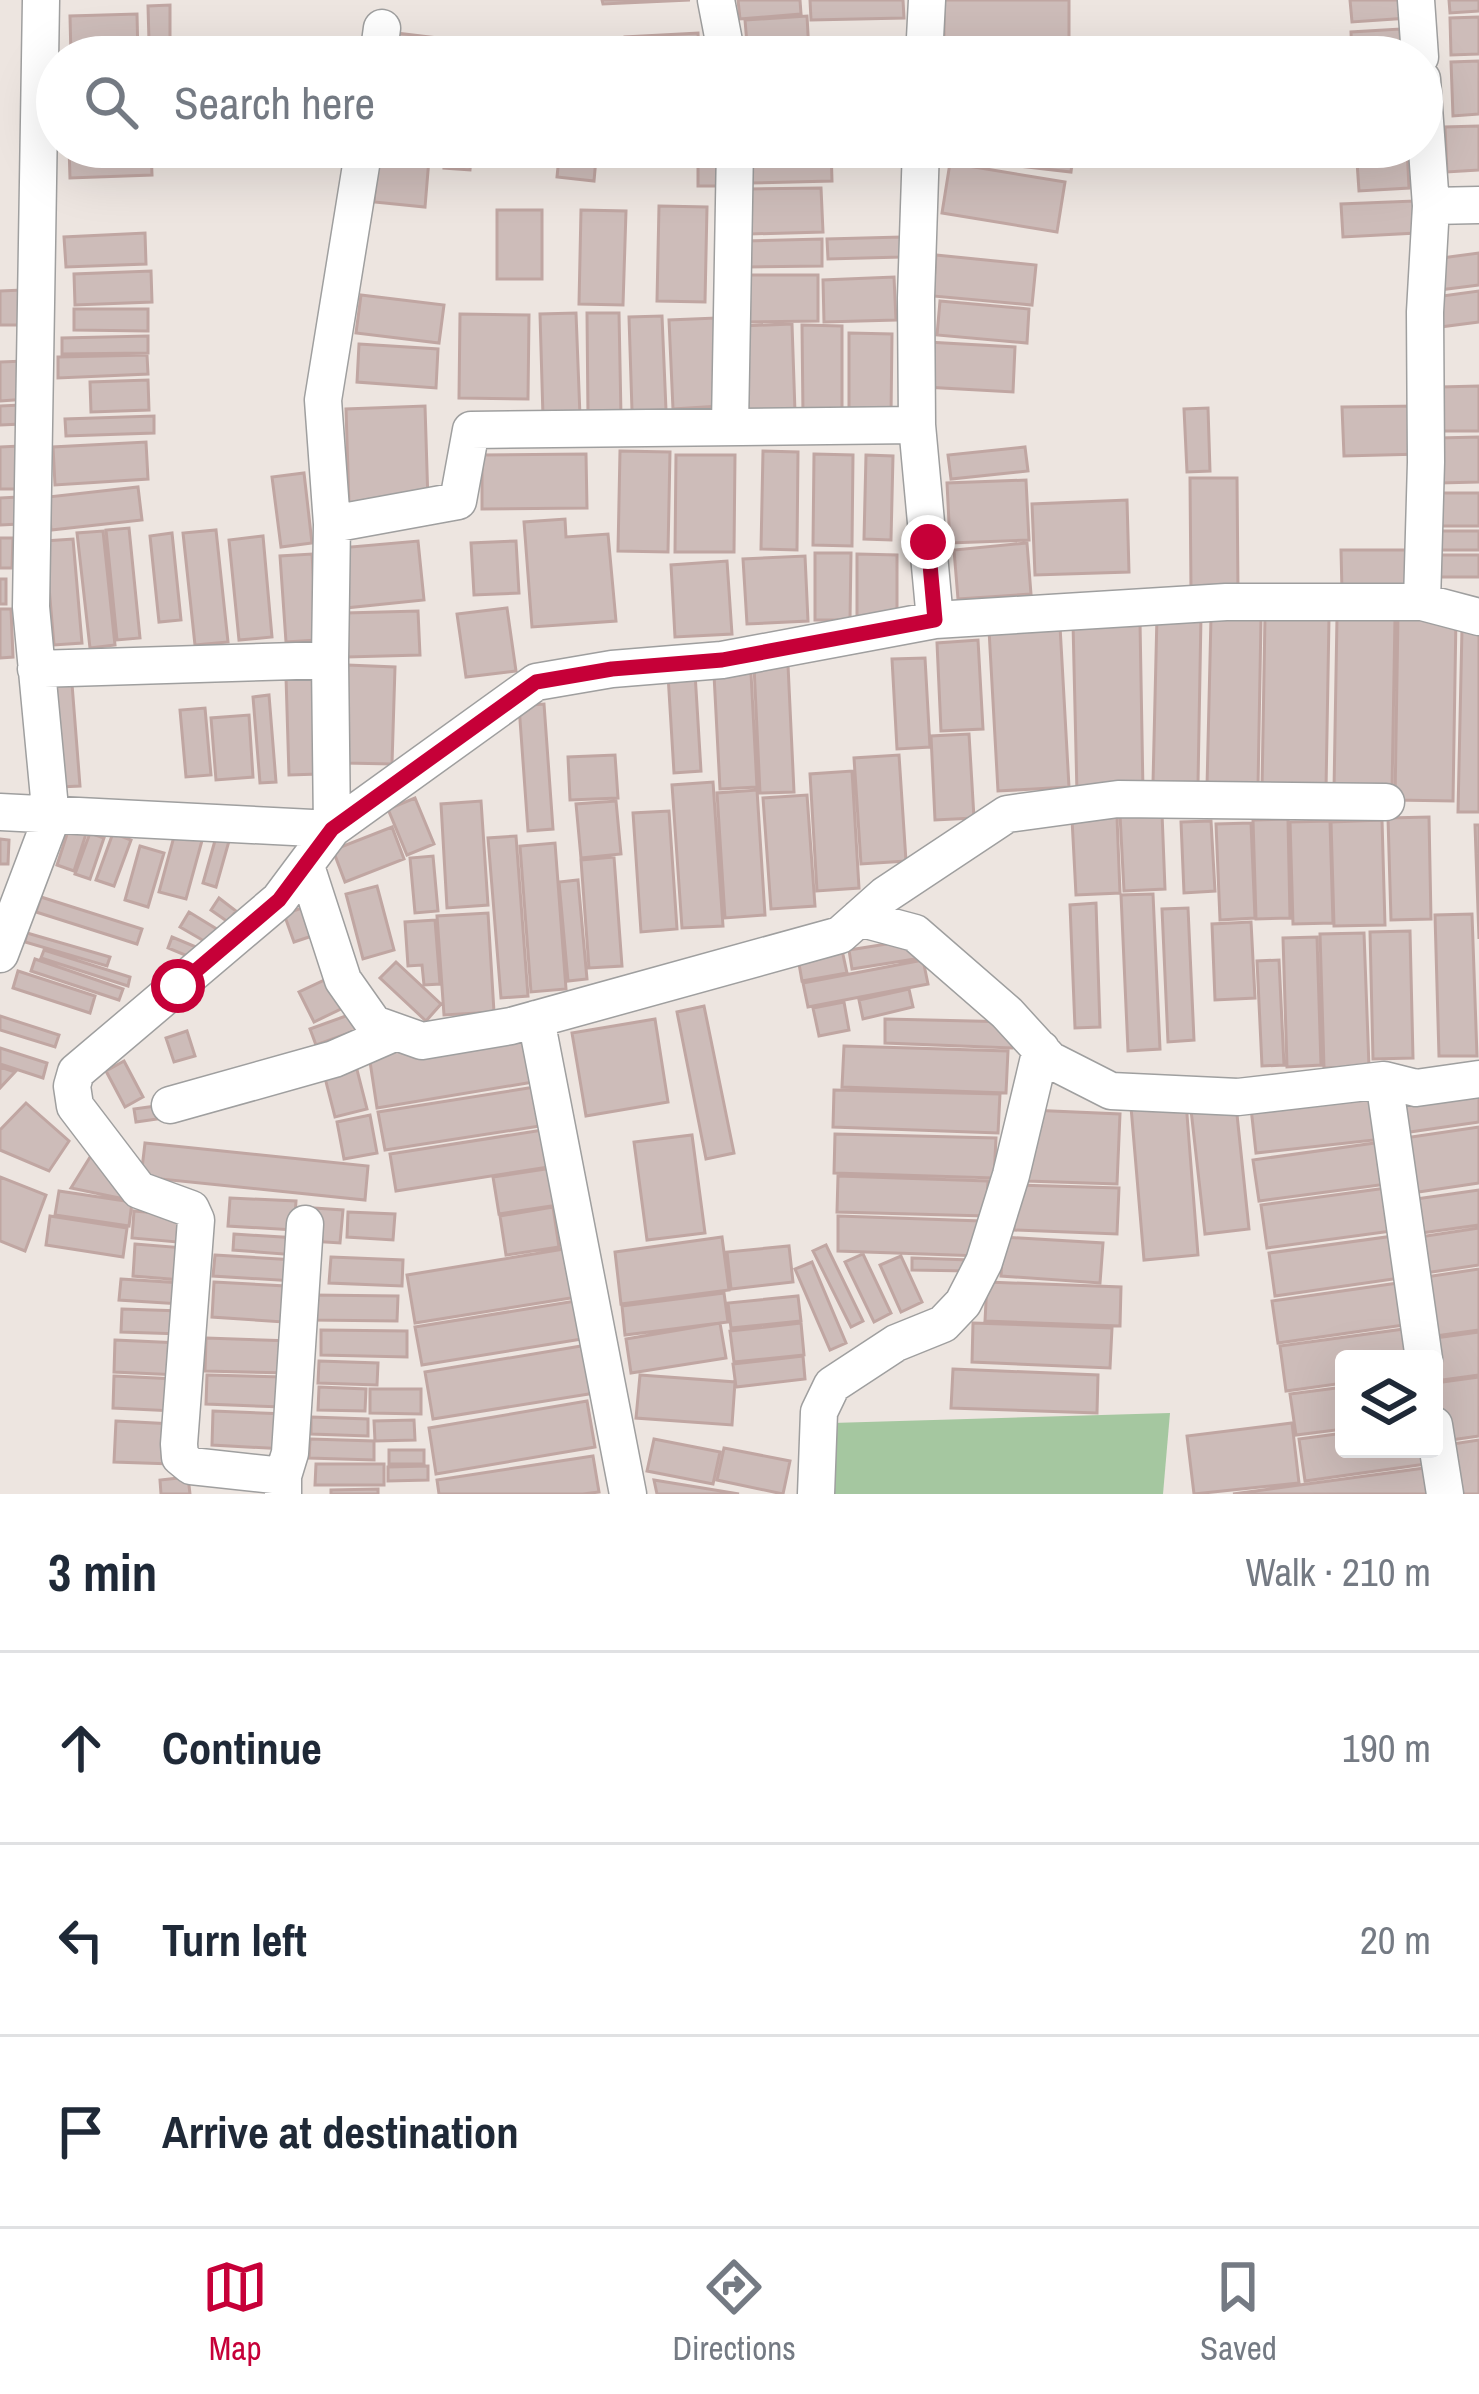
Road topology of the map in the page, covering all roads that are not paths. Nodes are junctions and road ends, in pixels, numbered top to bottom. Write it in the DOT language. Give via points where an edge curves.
graph roads {
  1 [pos="40,0"];
  2 [pos="716,0"];
  3 [pos="928,0"];
  4 [pos="1417,0"];
  5 [pos="39,36"];
  6 [pos="723,36"];
  7 [pos="925,36"];
  8 [pos="1419,36"];
  9 [pos="38,168"];
  10 [pos="361,168"];
  11 [pos="735,168"];
  12 [pos="920,168"];
  13 [pos="1428,168"];
  14 [pos="1479,205"];
  15 [pos="1431,206"];
  16 [pos="730,425"];
  17 [pos="917,425"];
  18 [pos="332,524"];
  19 [pos="1421,602"];
  20 [pos="1479,616"];
  21 [pos="935,620"];
  22 [pos="330,660"];
  23 [pos="37,669"];
  24 [pos="1386,802"];
  25 [pos="0,812"];
  26 [pos="50,814"];
  27 [pos="332,829"];
  28 [pos="306,866"];
  29 [pos="859,918"];
  30 [pos="0,954"];
  31 [pos="536,1019"];
  32 [pos="396,1032"];
  33 [pos="1041,1049"];
  34 [pos="1479,1079"];
  35 [pos="1384,1080"];
  36 [pos="170,1106"];
  37 [pos="305,1224"];
  38 [pos="1423,1350"];
  39 [pos="1439,1458"];
  40 [pos="283,1485"];
  41 [pos="628,1494"];
  42 [pos="816,1494"];
  43 [pos="1445,1494"];
  1 -- 5 [label="street"];
  2 -- 6 [label="street"];
  3 -- 7 [label="street"];
  4 -- 8 [label="street"];
  9 -- 23 [label="street" via="31,607"];
  10 -- 18 [label="street" via="323,400"];
  11 -- 16 [label="street"];
  12 -- 17 [label="street"];
  13 -- 15 [label="street"];
  14 -- 15 [label="street"];
  15 -- 19 [label="street"];
  16 -- 17 [label="street"];
  16 -- 18 [label="street" via="471,430 458,500"];
  17 -- 21 [label="street"];
  18 -- 22 [label="street"];
  19 -- 20 [label="street"];
  19 -- 21 [label="street" via="1226,602"];
  21 -- 27 [label="street" via="722,660 536,682"];
  22 -- 23 [label="street"];
  22 -- 27 [label="street"];
  23 -- 26 [label="street"];
  24 -- 29 [label="street" via="1118,799 1007,814"];
  25 -- 26 [label="street"];
  26 -- 27 [label="street"];
  26 -- 30 [label="street"];
  27 -- 28 [label="street"];
  28 -- 32 [label="street" via="343,980 374,1024"];
  28 -- 40 [label="street" via="279,900 76,1072 73,1086 75,1106 139,1190 191,1209 196,1220 180,1456 191,1466"];
  29 -- 31 [label="street" via="840,934"];
  29 -- 33 [label="street" via="915,933"];
  31 -- 32 [label="street" via="422,1042"];
  31 -- 41 [label="street"];
  32 -- 36 [label="street" via="334,1059"];
  33 -- 35 [label="street" via="1111,1091 1238,1097"];
  33 -- 42 [label="street" via="984,1262 943,1324 832,1385 819,1412"];
  34 -- 35 [label="street" via="1415,1088"];
  35 -- 38 [label="street"];
  37 -- 40 [label="street"];
  39 -- 43 [label="street"];
}
